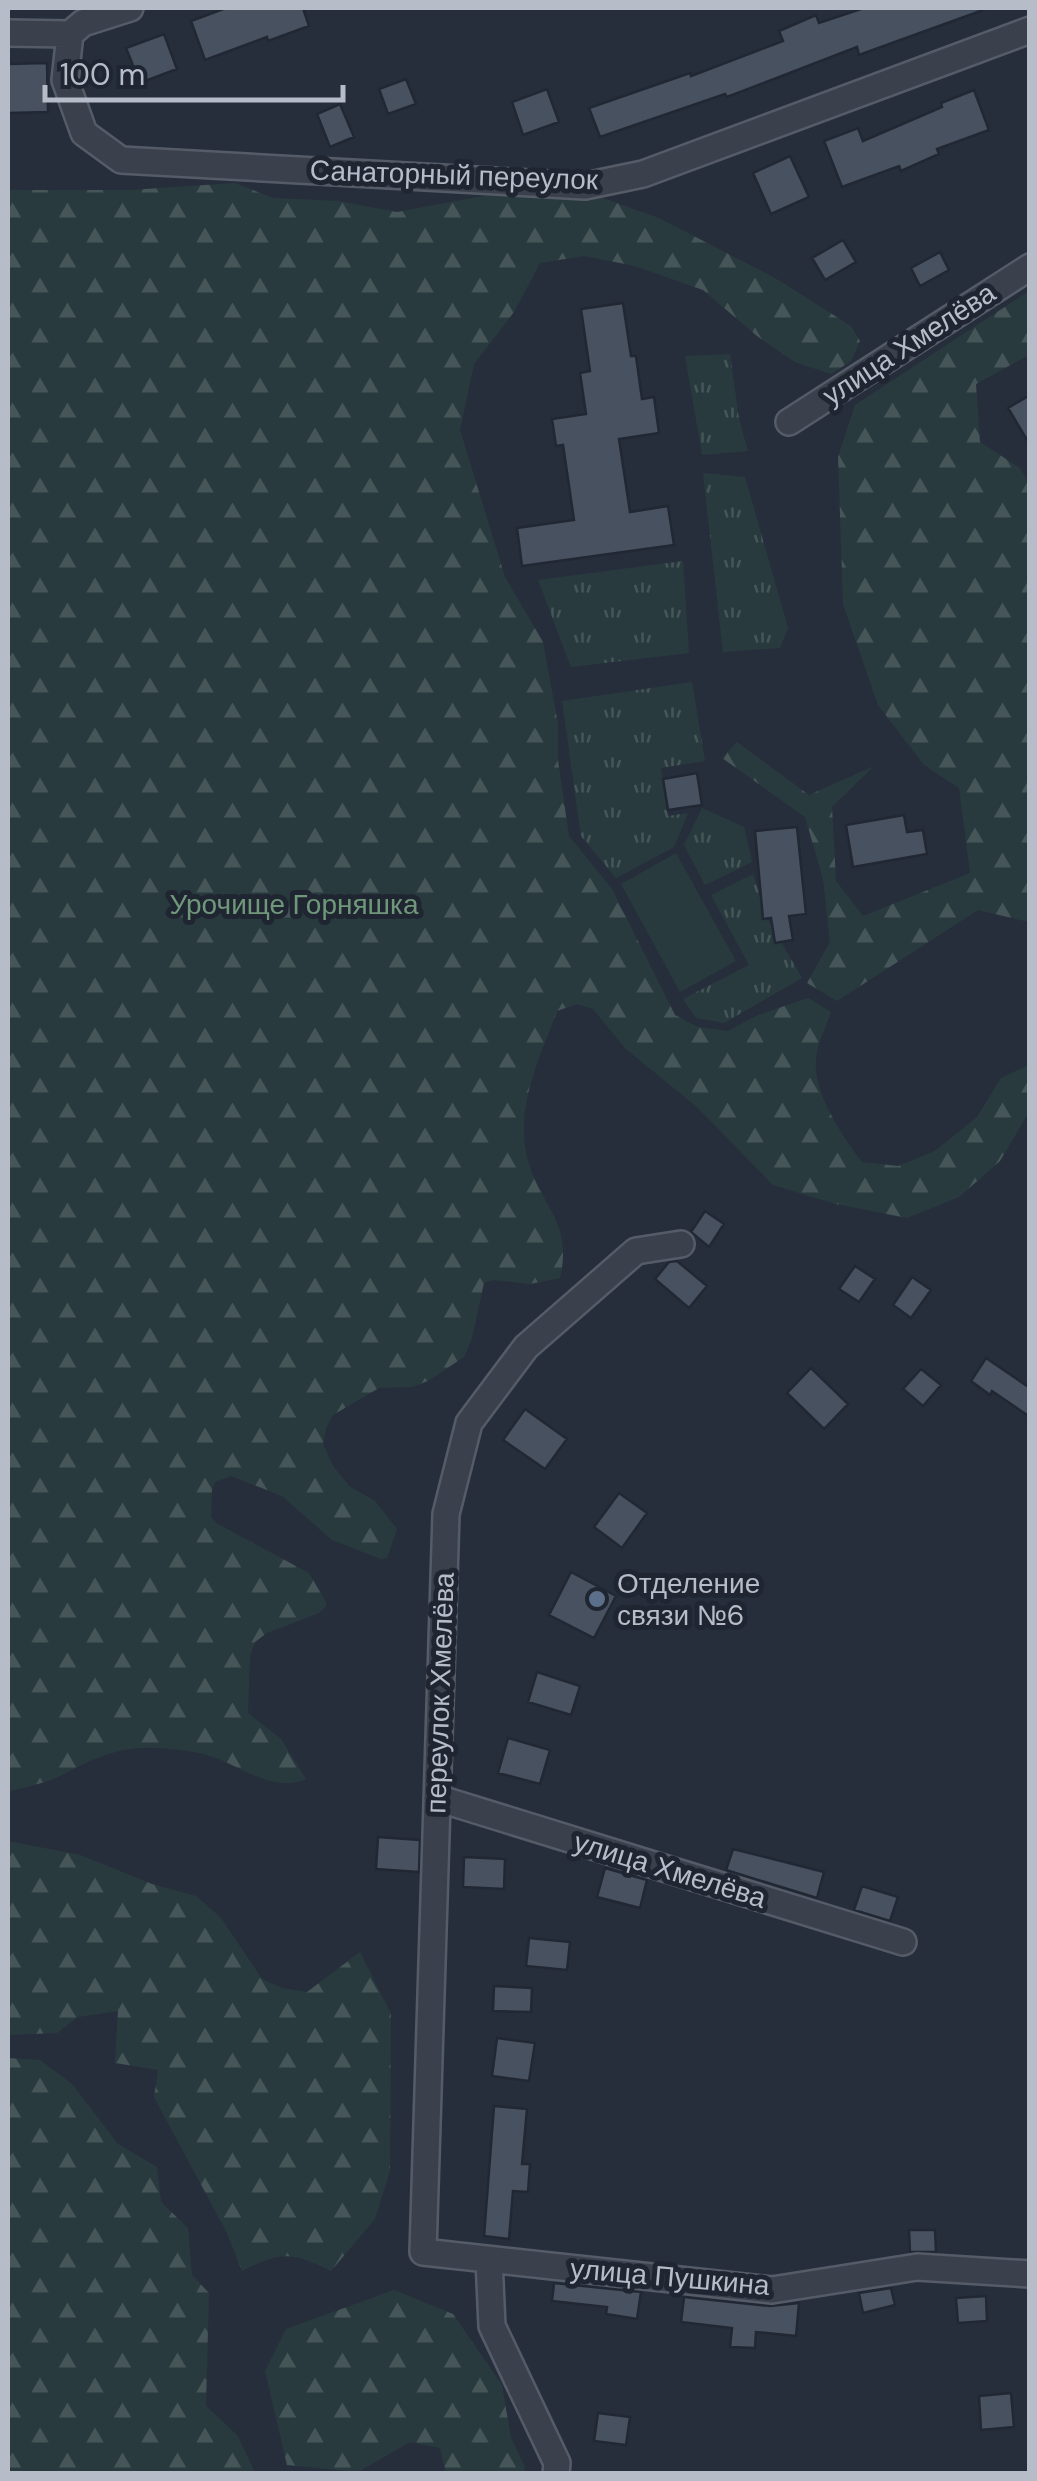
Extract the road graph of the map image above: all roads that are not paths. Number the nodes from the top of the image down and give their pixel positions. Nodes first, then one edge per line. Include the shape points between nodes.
1 (130, 8) edge
2 (1030, 30) edge
3 (8, 33) edge
4 (70, 34) junction
5 (1030, 267) edge
6 (789, 422) dead end
7 (681, 1244) dead end
8 (437, 1798) junction
9 (902, 1942) dead end
10 (422, 2252) joint
11 (488, 2260) junction
12 (1030, 2274) edge
13 (556, 2474) edge

1 - 4 street
2 - 4 street, Санаторный переулок via 644,174 586,186 121,160 84,133 65,80
3 - 4 street
5 - 6 street, улица Хмелёва
7 - 8 street, переулок Хмелёва via 636,1251 526,1348 468,1423 446,1514
8 - 9 street, улица Хмелёва
8 - 10 street, переулок Хмелёва
10 - 11 street, улица Пушкина
11 - 12 street, улица Пушкина via 772,2290 917,2266
11 - 13 street via 492,2326 557,2463

